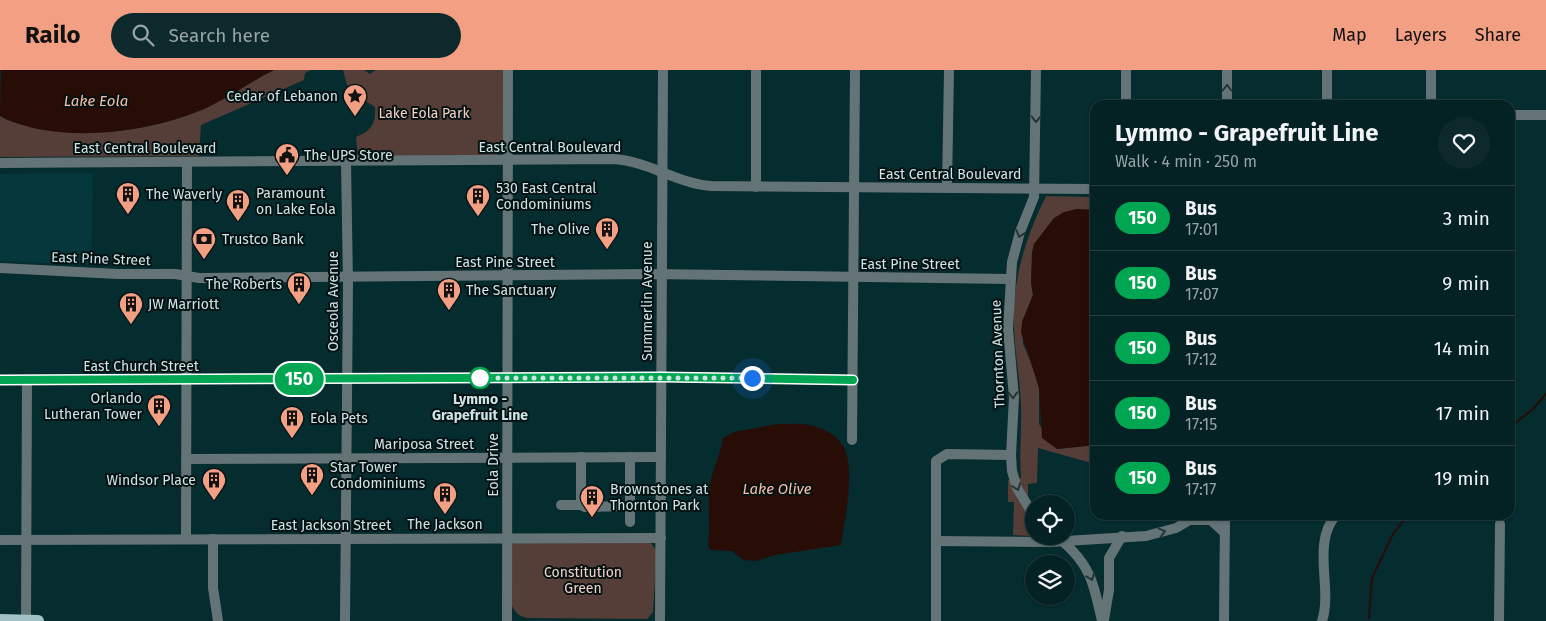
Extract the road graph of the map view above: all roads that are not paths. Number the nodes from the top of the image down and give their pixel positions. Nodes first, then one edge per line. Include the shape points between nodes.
1 (508, 70) edge
2 (663, 70) edge
3 (756, 70) edge
4 (855, 70) edge
5 (949, 70) edge
6 (1036, 70) edge
7 (1126, 70) edge
8 (1227, 70) edge
9 (1327, 70) edge
10 (1431, 70) edge
11 (1126, 100) edge
12 (1227, 100) edge
13 (1327, 100) edge
14 (1431, 100) edge
15 (1546, 114) edge
16 (1515, 115) edge
17 (508, 160) junction
18 (346, 161) junction
19 (187, 162) junction
20 (0, 163) edge
21 (661, 172) junction
22 (756, 187) junction
23 (854, 187) junction
24 (947, 187) junction
25 (1035, 188) junction
26 (1090, 189) edge
27 (0, 268) edge
28 (662, 274) junction
29 (187, 276) junction
30 (348, 276) junction
31 (508, 276) junction
32 (854, 277) junction
33 (1010, 278) junction
34 (662, 377) junction
35 (507, 378) junction
36 (347, 379) junction
37 (0, 380) edge
38 (27, 380) junction
39 (187, 380) junction
40 (853, 380) junction
41 (852, 440) dead end
42 (1011, 455) junction
43 (581, 457) junction
44 (630, 457) junction
45 (661, 457) junction
46 (506, 458) junction
47 (186, 459) junction
48 (347, 459) junction
49 (1025, 501) edge
50 (561, 505) dead end
51 (581, 505) junction
52 (630, 506) junction
53 (1191, 520) edge
54 (1212, 520) edge
55 (1225, 520) edge
56 (1333, 520) edge
57 (630, 522) dead end
58 (1500, 524) dead end
59 (1225, 533) junction
60 (1122, 536) junction
61 (506, 538) junction
62 (661, 538) junction
63 (186, 539) junction
64 (213, 539) junction
65 (346, 539) junction
66 (1075, 539) edge
67 (0, 540) edge
68 (26, 540) junction
69 (1025, 540) edge
70 (936, 541) junction
71 (1020, 541) junction
72 (1025, 541) edge
73 (1067, 545) edge
74 (1224, 618) edge
75 (0, 620) edge
76 (26, 621) edge
77 (38, 621) edge
78 (218, 621) edge
79 (345, 621) edge
80 (507, 621) edge
81 (660, 621) edge
82 (936, 621) edge
83 (1103, 621) edge
84 (1322, 621) edge
85 (1499, 621) edge

1 - 17 street, Eola Drive
2 - 21 street, Summerlin Avenue
3 - 22 street
4 - 23 street
5 - 24 street
6 -> 25 street, Thornton Avenue
7 - 11 street
12 -> 8 street
9 - 13 street
10 - 14 street
15 - 16 street
17 - 18 street, East Central Boulevard
17 - 21 street, East Central Boulevard via 624,160
17 - 31 street, Eola Drive
18 - 19 street, East Central Boulevard
18 - 30 street, Osceola Avenue
19 - 20 street, East Central Boulevard
19 - 29 street
21 - 22 street, East Central Boulevard via 698,185
21 - 28 street, Summerlin Avenue
22 - 23 street, East Central Boulevard
23 - 24 street, East Central Boulevard
23 - 32 street
24 - 25 street, East Central Boulevard
25 - 26 street, East Central Boulevard
25 -> 33 street, Thornton Avenue via 1034,201 1015,248
27 - 29 street, East Pine Street
28 - 31 street, East Pine Street
28 - 32 street, East Pine Street
28 - 34 street, Summerlin Avenue
29 - 30 street, East Pine Street
29 - 39 street
30 - 31 street, East Pine Street
30 - 36 street, Osceola Avenue
31 - 35 street, Eola Drive
32 - 33 street, East Pine Street
32 - 40 street
33 -> 42 street, Thornton Avenue via 1008,329 1014,413
34 - 35 street, East Church Street
34 - 40 street, East Church Street
34 - 45 street, Summerlin Avenue
35 - 36 street, East Church Street
35 - 46 street, Eola Drive
36 - 39 street, East Church Street
36 - 48 street, Osceola Avenue
37 - 38 street, East Church Street
38 - 39 street, East Church Street
38 - 68 street
39 - 47 street
40 - 41 street
42 -> 49 street, Thornton Avenue via 1017,488
42 - 70 street via 947,454 939,457 936,465
43 - 44 street, Mariposa Street
43 - 46 street, Mariposa Street
43 - 51 street
44 - 45 street, Mariposa Street
44 - 52 street
45 - 62 street, Summerlin Avenue
46 - 48 street, Mariposa Street
46 - 61 street, Eola Drive
47 - 48 street, Mariposa Street
47 - 63 street
48 - 65 street, Osceola Avenue
50 - 51 street
51 - 52 street
52 - 57 street
60 -> 53 street via 1164,532
54 - 59 street
55 - 59 street
56 - 84 street via 1326,532 1324,545
58 - 85 street
59 - 74 street
60 - 66 street
60 - 83 street via 1109,558 1109,590
61 - 62 street, East Jackson Street
61 - 65 street, East Jackson Street
61 - 80 street, Eola Drive
62 - 81 street, Summerlin Avenue
63 - 64 street, East Jackson Street
63 - 68 street, East Jackson Street
64 - 65 street, East Jackson Street
64 - 78 street via 213,588
65 - 79 street, Osceola Avenue
67 - 68 street, East Jackson Street
68 - 76 street
69 - 71 street
70 - 71 street
70 - 82 street
71 - 72 street
73 -> 83 street via 1077,553 1091,575
75 - 76 main road
76 - 77 main road

